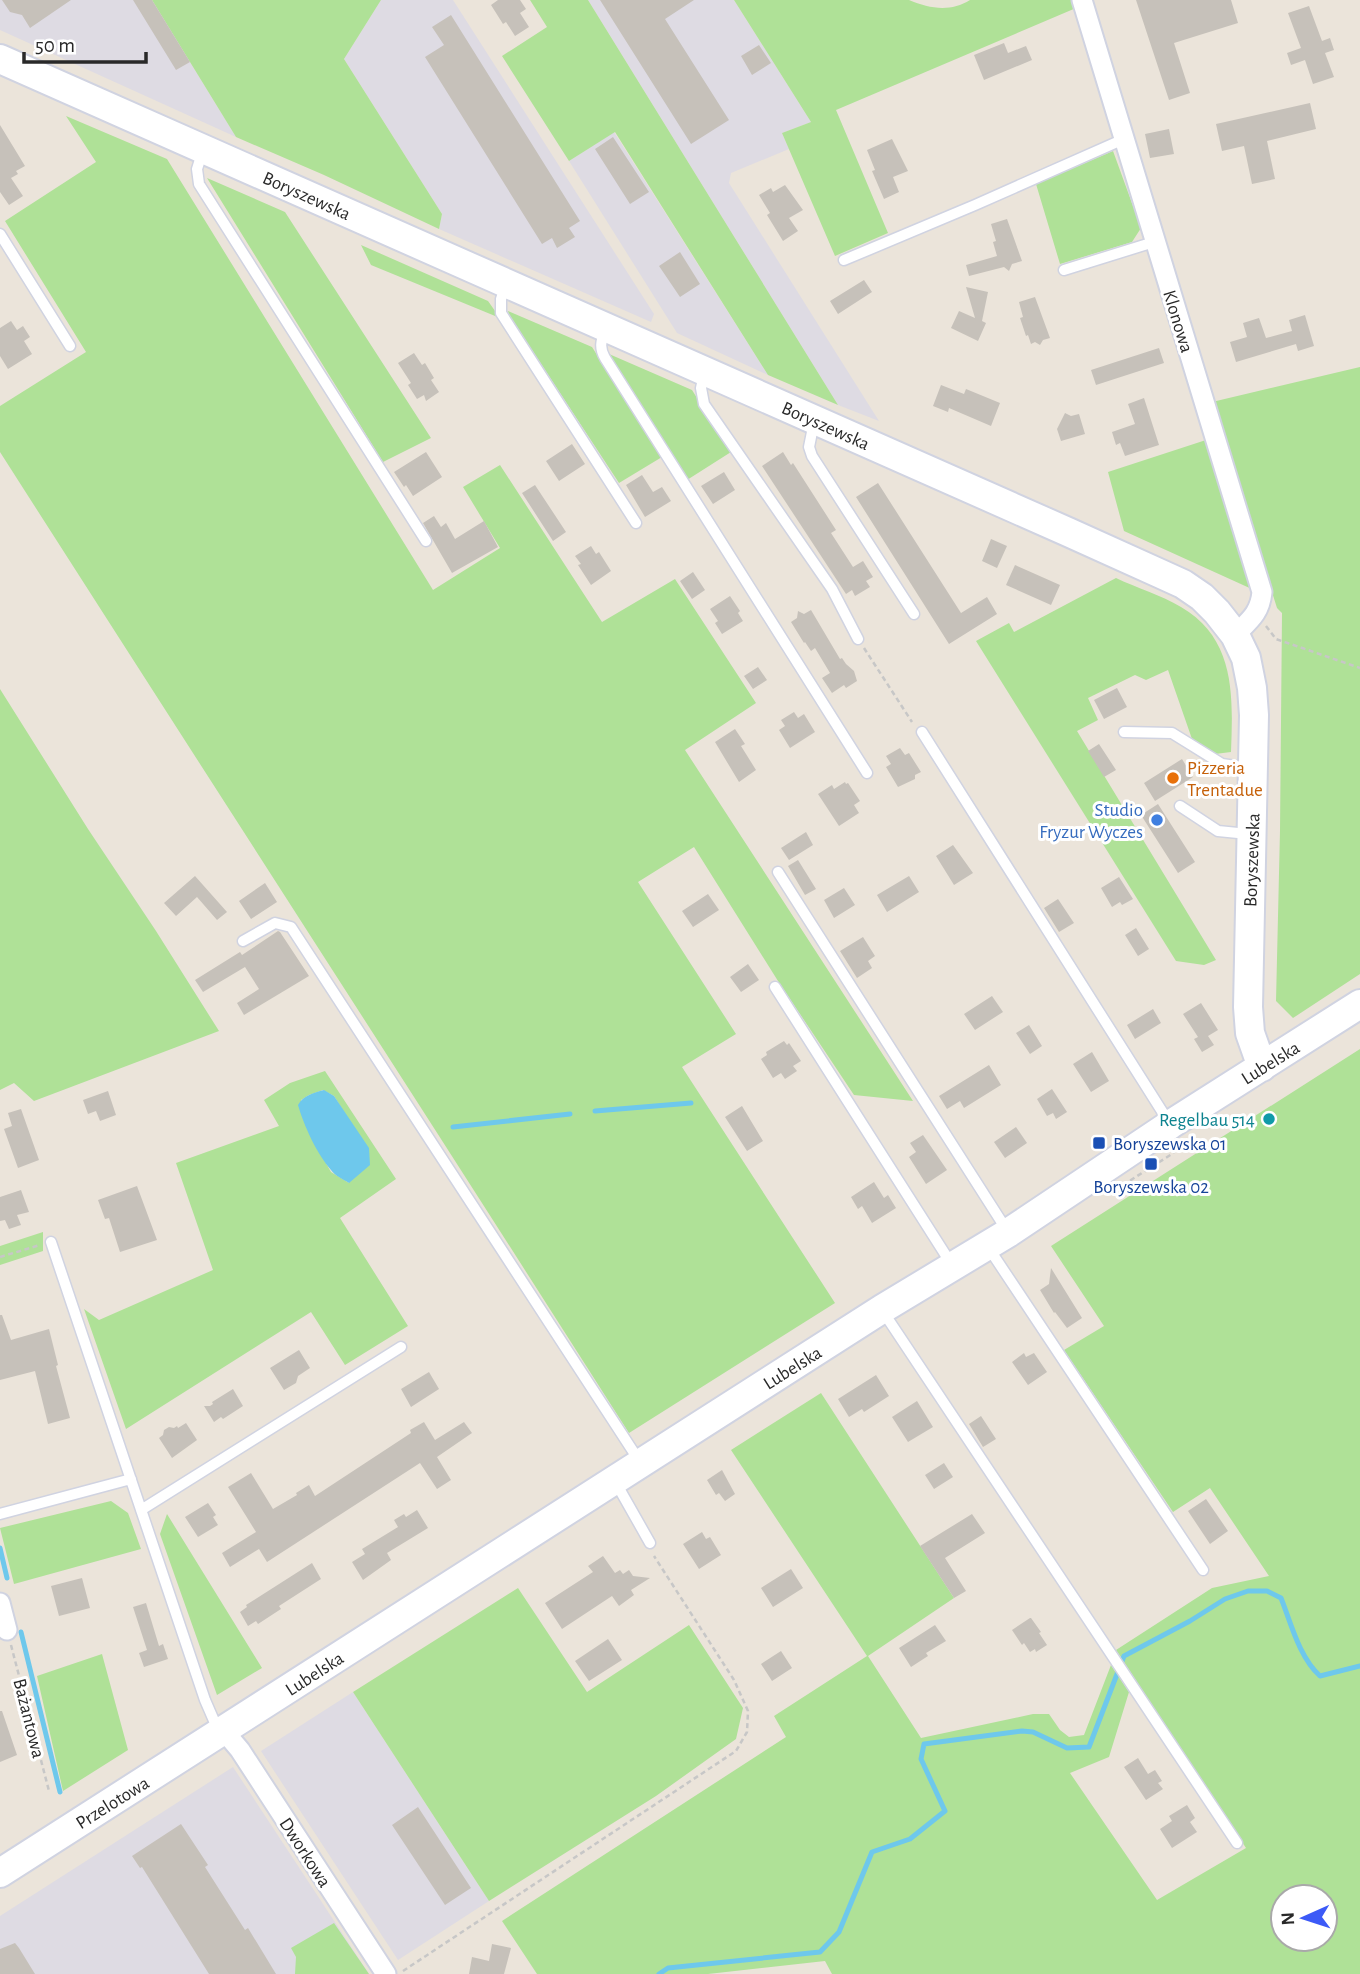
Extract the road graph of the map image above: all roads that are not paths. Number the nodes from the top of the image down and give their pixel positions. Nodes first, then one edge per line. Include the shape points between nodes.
1 (1082, 0) edge
2 (0, 59) edge
3 (1124, 139) junction
4 (203, 148) junction
5 (0, 234) edge
6 (1154, 242) junction
7 (844, 260) dead end
8 (1064, 270) dead end
9 (506, 283) junction
10 (606, 328) junction
11 (70, 346) dead end
12 (705, 370) junction
13 (814, 420) junction
14 (636, 523) dead end
15 (426, 541) dead end
16 (914, 614) dead end
17 (1235, 635) junction
18 (858, 639) road end
19 (922, 732) road end
20 (1124, 732) dead end
21 (1253, 768) junction
22 (867, 773) dead end
23 (1180, 806) dead end
24 (1252, 834) junction
25 (778, 872) dead end
26 (243, 941) dead end
27 (775, 987) dead end
28 (1360, 1004) edge
29 (1262, 1068) junction
30 (1171, 1124) junction
31 (998, 1239) junction
32 (51, 1242) road end
33 (952, 1266) junction
34 (882, 1309) junction
35 (401, 1347) dead end
36 (641, 1463) junction
37 (131, 1479) junction
38 (614, 1480) junction
39 (141, 1510) junction
40 (0, 1514) edge
41 (650, 1543) road end
42 (1203, 1570) dead end
43 (0, 1604) edge
44 (7, 1630) road end
45 (224, 1731) junction
46 (1237, 1843) dead end
47 (0, 1873) edge
48 (386, 1974) edge

1 - 3 street, Klonowa
2 - 4 main road, Boryszewska
3 - 6 street, Klonowa
3 - 7 lane
4 - 9 main road, Boryszewska
4 - 15 lane via 197,169 199,184
5 - 11 lane
6 - 8 lane
6 - 17 street, Klonowa via 1262,592 1257,613
9 - 10 main road, Boryszewska
9 - 14 lane via 501,313
10 - 12 main road, Boryszewska
10 - 22 lane via 601,351
12 - 13 main road, Boryszewska
12 - 18 lane via 704,404 832,589
13 - 16 lane via 812,456
13 - 17 main road, Boryszewska via 1183,584 1202,597
17 - 21 main road, Boryszewska via 1252,688
19 - 30 lane
20 - 21 lane via 1172,733 1222,764
21 - 24 main road, Boryszewska
23 - 24 lane via 1218,831
24 - 29 main road, Boryszewska via 1248,1021
25 - 31 lane
26 - 36 lane via 275,923 291,927
27 - 33 lane
28 - 29 main road, Lubelska
29 - 30 main road, Lubelska
30 - 31 main road, Lubelska
31 - 33 main road, Lubelska
31 - 42 lane
32 - 37 lane
33 - 34 main road, Lubelska
34 - 36 main road, Lubelska
34 - 46 lane
35 - 39 lane
36 - 38 main road, Lubelska
37 - 39 lane
37 - 40 lane
38 - 41 lane
38 - 45 main road, Lubelska
39 - 45 lane via 210,1713
43 - 44 street
45 - 47 main road, Przelotowa
45 - 48 street, Dworkowa

